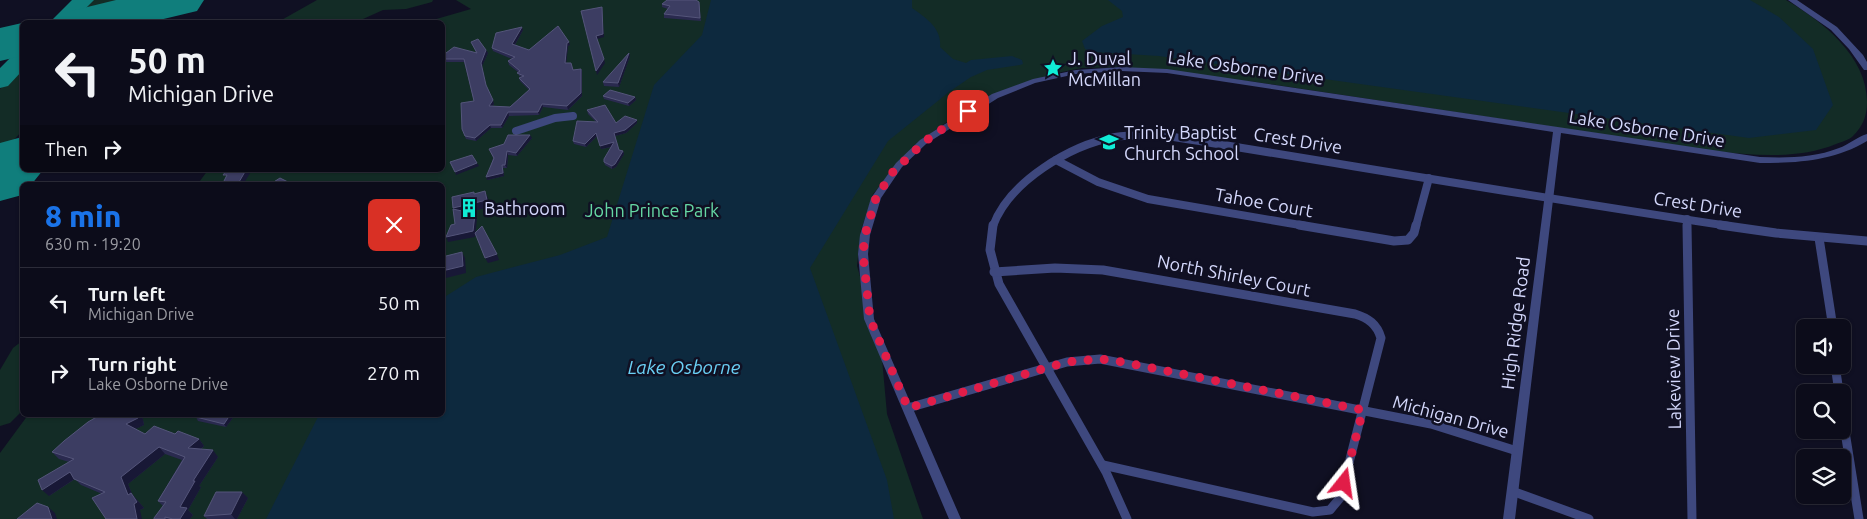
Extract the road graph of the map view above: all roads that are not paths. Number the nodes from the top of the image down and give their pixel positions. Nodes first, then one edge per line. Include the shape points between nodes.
1 (1792, 0) edge
2 (1864, 56) edge
3 (1867, 68) edge
4 (572, 116) dead end
5 (516, 131) dead end
6 (1557, 131) junction
7 (1867, 137) edge
8 (1056, 160) junction
9 (1429, 178) junction
10 (1549, 198) junction
11 (1687, 219) junction
12 (1819, 238) junction
13 (1867, 241) edge
14 (994, 272) junction
15 (1832, 319) edge
16 (1047, 368) junction
17 (908, 408) junction
18 (1363, 410) junction
19 (1846, 439) edge
20 (1517, 451) junction
21 (1103, 465) junction
22 (1512, 491) junction
23 (955, 519) edge
24 (1127, 519) edge
25 (1509, 519) edge
26 (1589, 519) edge
27 (1692, 519) edge
28 (1859, 519) edge

1 - 2 street via 1823,20
2 - 3 street
4 - 5 street
6 - 7 street, Lake Osborne Drive via 1779,161 1842,152
6 - 10 street, High Ridge Road
6 - 17 street, Lake Osborne Drive via 1144,69 1065,74 1033,81 995,96 939,130 899,165 876,198 865,235 863,254 870,319
8 - 9 street, Crest Drive via 1092,141 1152,134
8 - 9 street, Tahoe Court via 1098,182 1148,199 1394,241 1408,240 1414,233
8 - 14 street, Crest Drive via 1016,188 998,212 990,240
9 - 10 street, Crest Drive
10 - 11 street, Crest Drive
10 - 20 street, High Ridge Road
11 - 12 street, Crest Drive
11 - 27 street, Lakeview Drive
12 - 13 street, Crest Drive
12 - 15 street
14 - 16 street, Crest Drive
14 - 18 street, North Shirley Court via 1055,268 1103,270 1363,317 1377,326 1382,338
16 - 17 street, Michigan Drive
16 - 18 street, Michigan Drive via 1083,360 1117,361
16 - 21 street, Crest Drive
17 - 23 street, Lake Osborne Drive
18 - 20 street, Michigan Drive via 1431,424
18 - 21 street via 1340,498 1330,510 1322,512
19 - 28 street
20 - 22 street, High Ridge Road
21 - 24 street, Crest Drive
22 - 25 street, High Ridge Road
22 - 26 street

